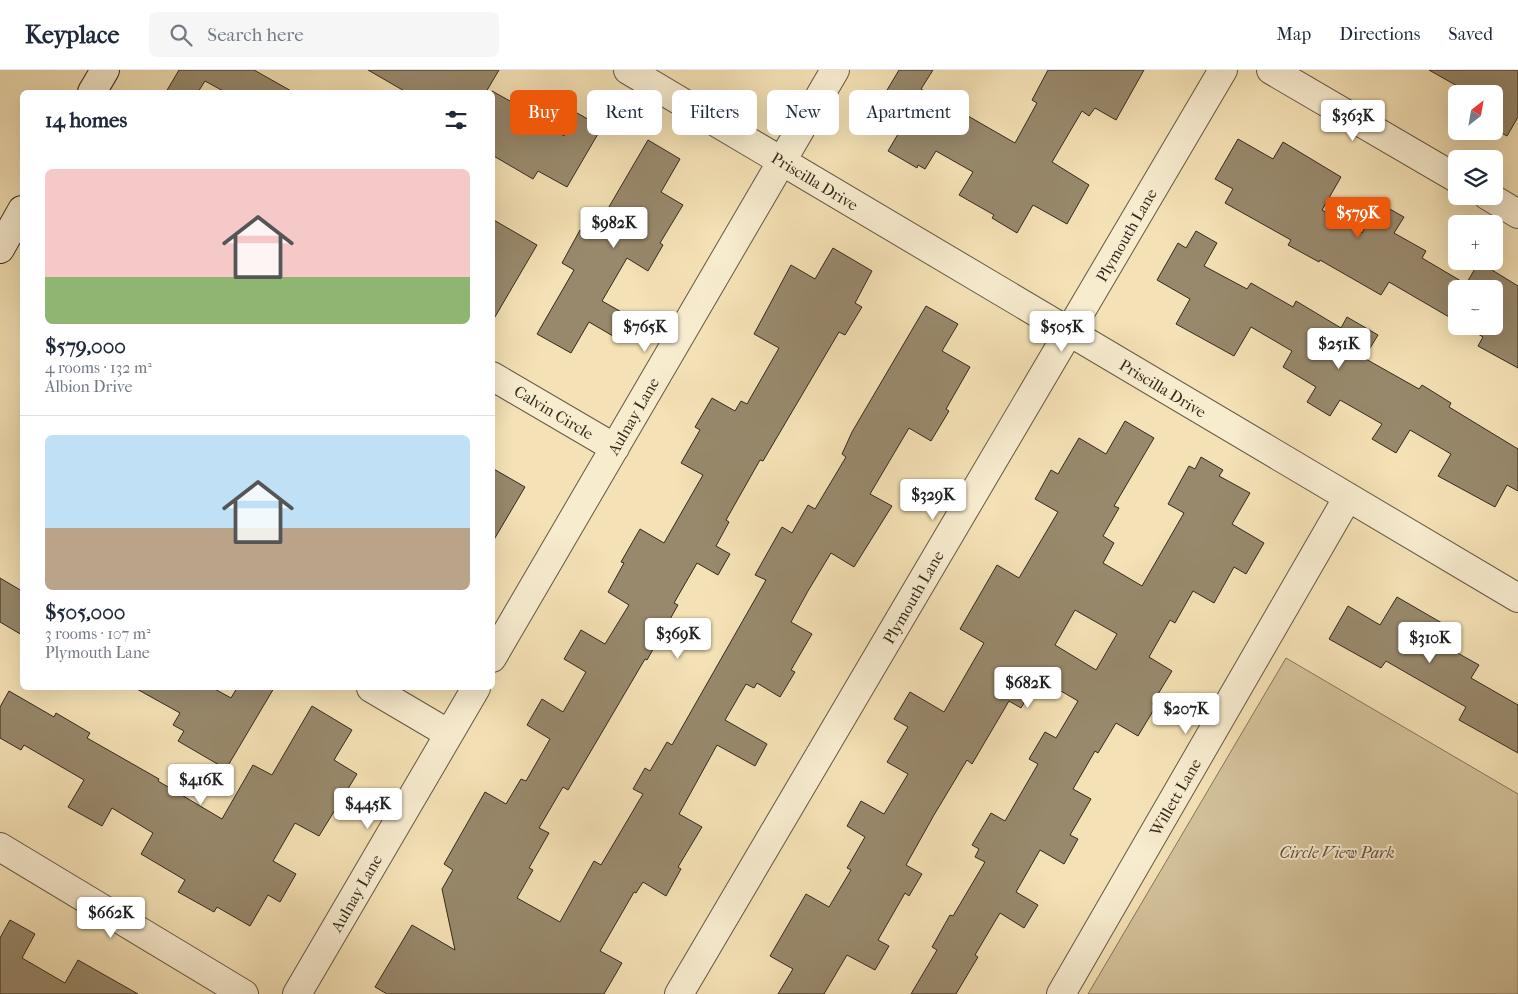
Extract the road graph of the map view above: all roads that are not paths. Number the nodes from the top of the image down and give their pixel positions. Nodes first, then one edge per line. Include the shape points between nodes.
1 (105, 70) edge
2 (628, 70) edge
3 (834, 70) edge
4 (1223, 70) edge
5 (1271, 70) edge
6 (93, 90) edge
7 (782, 161) junction
8 (1448, 173) edge
9 (1503, 205) edge
10 (20, 213) edge
11 (1518, 214) edge
12 (0, 248) edge
13 (1069, 332) junction
14 (495, 378) edge
15 (615, 448) junction
16 (1348, 497) junction
17 (1518, 598) edge
18 (495, 653) edge
19 (374, 690) edge
20 (475, 690) edge
21 (449, 734) junction
22 (0, 847) edge
23 (244, 994) edge
24 (297, 994) edge
25 (679, 994) edge
26 (1061, 994) edge

1 - 6 street
2 - 7 street, Priscilla Drive
3 - 7 street, Aulnay Lane
4 - 13 street, Plymouth Lane
5 - 8 street
7 - 13 street, Priscilla Drive
7 - 15 street, Aulnay Lane
9 - 11 street
10 - 12 street
13 - 16 street, Priscilla Drive
13 - 25 street, Plymouth Lane
14 - 15 street, Calvin Circle
15 - 18 street, Aulnay Lane
16 - 17 street, Priscilla Drive
16 - 26 street, Willett Lane
19 - 21 street
20 - 21 street, Aulnay Lane
21 - 24 street, Aulnay Lane
22 - 23 street

